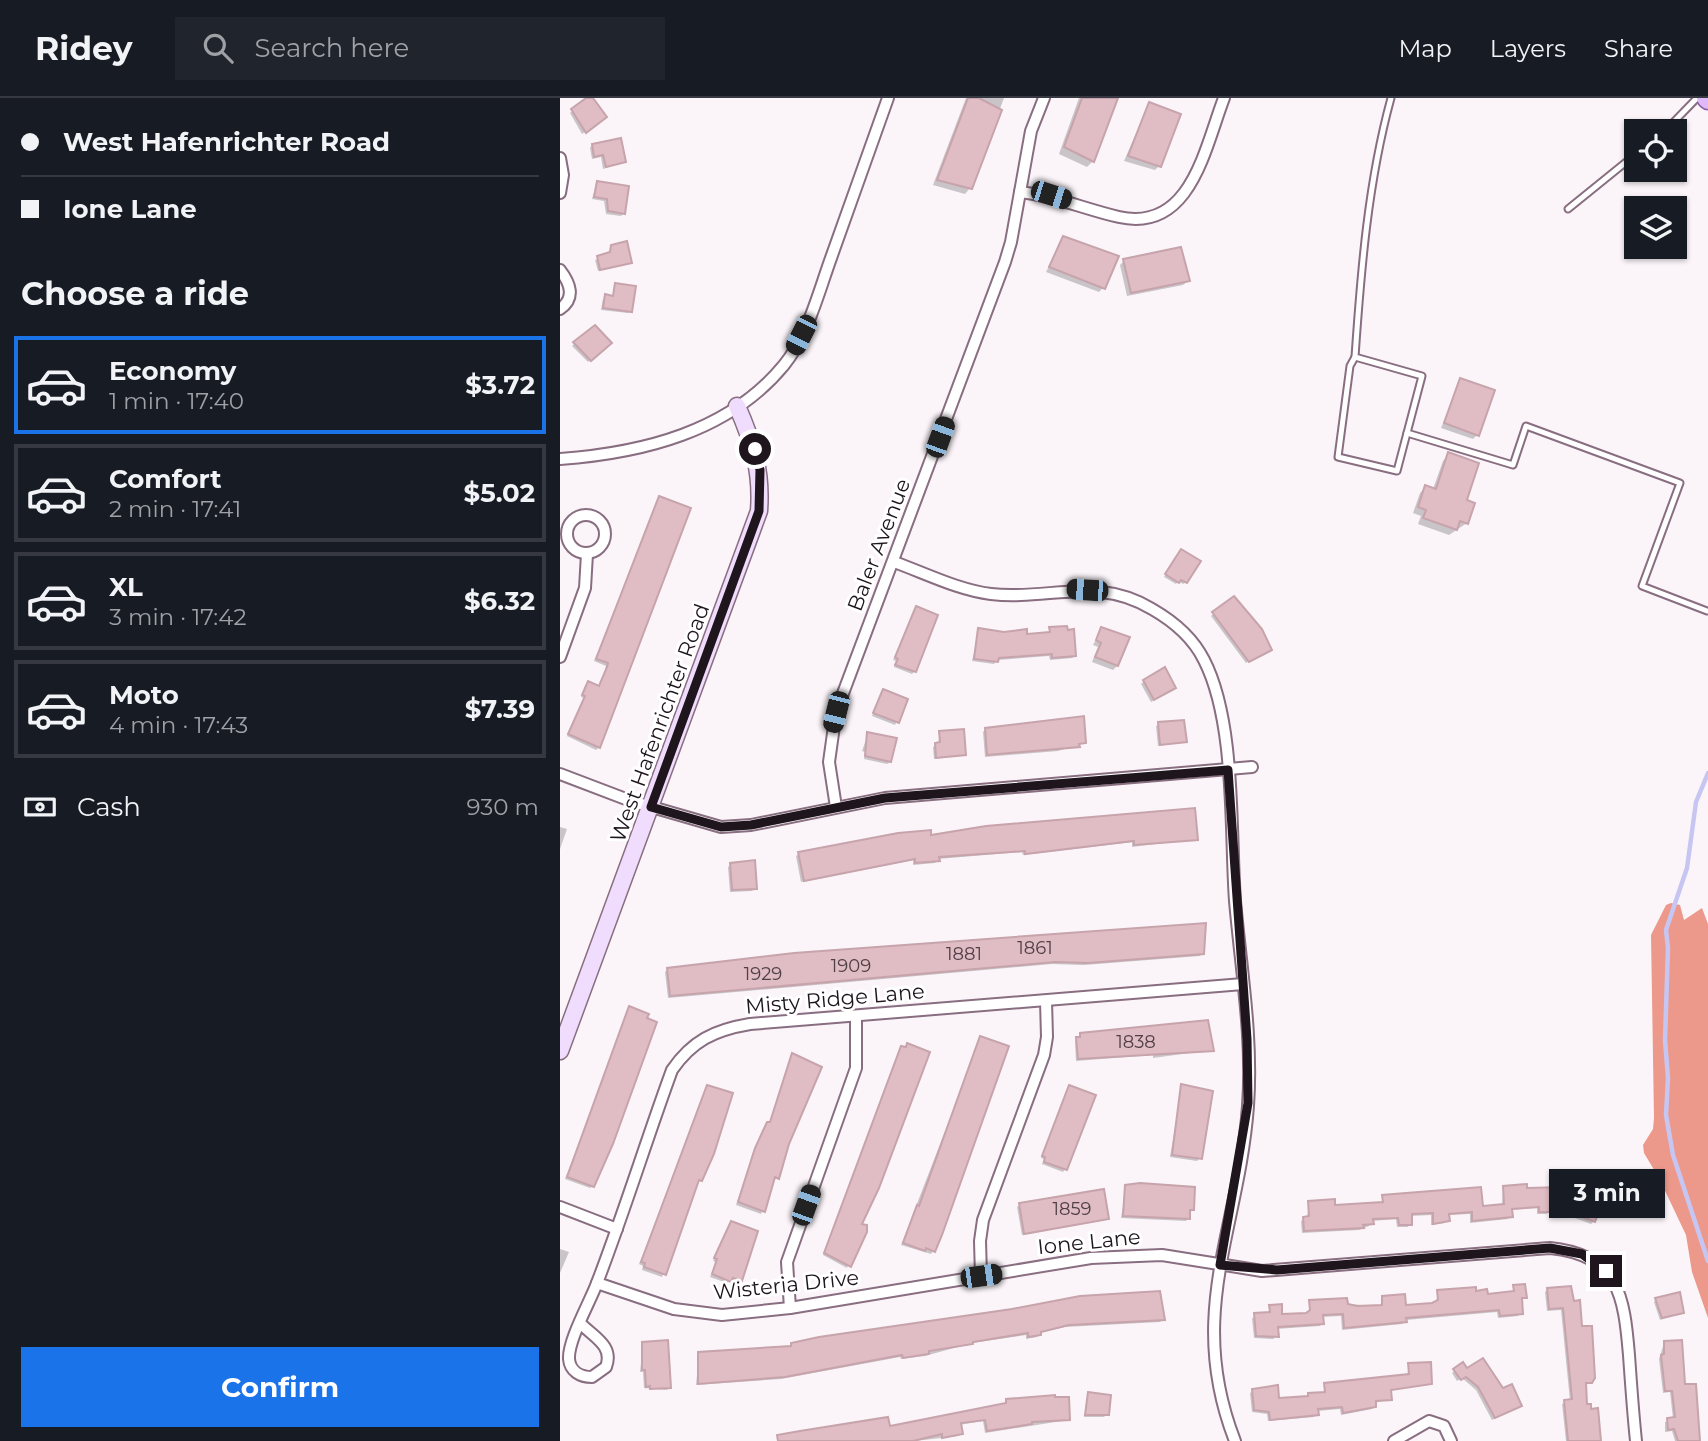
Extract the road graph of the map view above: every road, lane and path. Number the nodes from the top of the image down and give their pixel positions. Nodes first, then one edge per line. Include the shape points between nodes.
1 (888, 98) edge
2 (1044, 98) edge
3 (1224, 98) edge
4 (1391, 98) edge
5 (1697, 98) edge
6 (1677, 119) edge
7 (560, 158) edge
8 (1624, 164) edge
9 (1020, 192) junction
10 (560, 193) edge
11 (1568, 209) dead end
12 (560, 270) edge
13 (560, 309) edge
14 (1355, 357) junction
15 (737, 406) junction
16 (1407, 433) junction
17 (560, 459) edge
18 (587, 554) dead end
19 (894, 562) junction
20 (1707, 611) edge
21 (560, 657) edge
22 (1252, 768) dead end
23 (1228, 770) junction
24 (560, 774) edge
25 (651, 807) junction
26 (836, 807) junction
27 (1243, 984) junction
28 (1046, 1001) junction
29 (856, 1016) junction
30 (560, 1051) edge
31 (560, 1208) edge
32 (617, 1228) junction
33 (1220, 1265) junction
34 (981, 1276) junction
35 (597, 1283) junction
36 (790, 1308) junction
37 (581, 1324) junction
38 (1235, 1441) edge
39 (1394, 1441) edge
40 (1451, 1441) edge
41 (1636, 1441) edge

1 - 15 street via 801,335 783,366
2 - 9 street, Baler Avenue via 1031,131
3 - 9 street via 1193,182 1181,200 1164,212 1126,218 1051,195
4 - 14 lane via 1378,144 1360,278
5 - 6 lane
7 - 10 street
8 - 11 lane
9 - 19 street, Baler Avenue via 1005,262
12 - 13 street via 570,294
14 - 16 lane via 1422,376
14 - 16 lane via 1338,457 1397,471
15 - 17 street via 660,443
15 - 25 street, West Hafenrichter Road via 760,470 759,511
16 - 20 lane via 1513,465 1526,426 1680,483 1642,586
18 - 21 street via 585,589
19 - 23 street via 993,595 1102,591 1150,607 1188,636 1204,659 1220,710
19 - 26 street, Baler Avenue via 832,730 829,762
22 - 23 street
23 - 26 street via 885,798
23 - 27 street
24 - 25 street
25 - 26 street via 721,827
25 - 30 street, West Hafenrichter Road
27 - 28 street, Misty Ridge Lane
27 - 33 street via 1248,1103
28 - 29 street, Misty Ridge Lane
28 - 34 street via 1044,1055 983,1220
29 - 32 street, Misty Ridge Lane via 726,1028 685,1051 672,1070
29 - 36 street via 856,1068 787,1262
31 - 32 street
32 - 35 street, Misty Ridge Lane
33 - 34 street, Ione Lane via 1139,1254
33 - 38 street via 1212,1345 1220,1397
33 - 41 street, Ione Lane via 1277,1270 1550,1248 1582,1254 1606,1271 1623,1304
34 - 36 street, Wisteria Drive
35 - 36 street, Wisteria Drive via 697,1313
35 - 37 street, Misty Ridge Lane
37 - 37 street, Misty Ridge Lane via 570,1363 581,1375 592,1377 606,1367 609,1356 604,1344
39 - 40 street via 1429,1421 1444,1426

